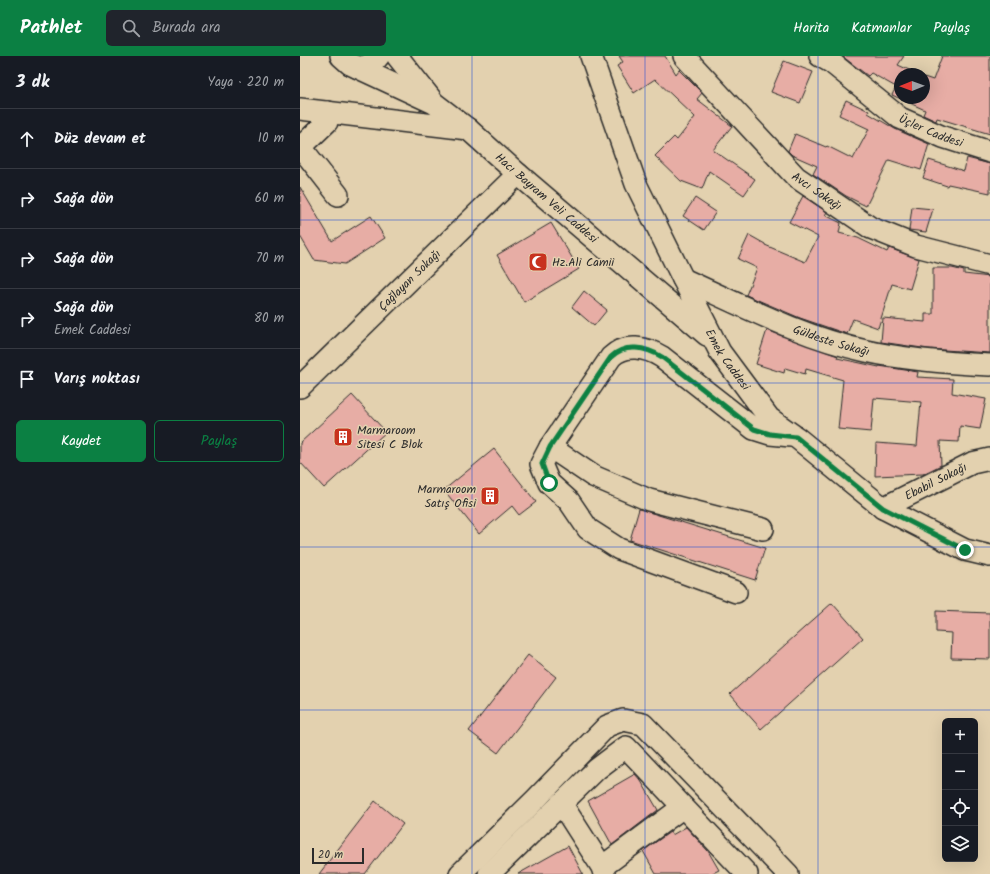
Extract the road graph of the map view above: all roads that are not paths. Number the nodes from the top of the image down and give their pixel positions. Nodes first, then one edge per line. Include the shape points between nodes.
1 (379, 56) edge
2 (397, 56) edge
3 (591, 56) edge
4 (684, 56) edge
5 (820, 56) edge
6 (342, 60) edge
7 (434, 103) junction
8 (300, 109) edge
9 (328, 112) junction
10 (468, 129) junction
11 (300, 147) edge
12 (990, 152) edge
13 (518, 174) junction
14 (338, 195) dead end
15 (990, 265) edge
16 (683, 279) junction
17 (714, 340) junction
18 (990, 365) edge
19 (300, 387) edge
20 (796, 437) junction
21 (550, 447) junction
22 (990, 459) edge
23 (883, 508) junction
24 (763, 529) dead end
25 (990, 556) edge
26 (736, 592) dead end
27 (561, 803) junction
28 (683, 807) junction
29 (603, 870) edge
30 (496, 871) edge
31 (738, 871) edge
32 (460, 874) edge
33 (788, 874) edge

1 - 6 street via 367,66
2 - 7 street
3 - 16 street, Emek Caddesi via 636,184
4 - 15 street, Avcı Sokağı via 796,177 871,228 916,246
5 - 12 street, Üçler Caddesi via 900,118 943,137
6 - 7 street
7 - 10 street, Hacı Bayram Veli Caddesi
8 - 9 street
9 - 10 street
9 - 11 street via 327,122
10 - 13 street, Hacı Bayram Veli Caddesi
11 - 14 street
13 - 17 street, Hacı Bayram Veli Caddesi
13 - 19 street, Çağlayan Sokağı
16 - 17 street, Emek Caddesi
16 - 18 street, Güldeste Sokağı via 793,329 866,351 939,362
17 - 20 street, Emek Caddesi via 732,371 769,418
20 - 21 street via 754,429 662,357 651,351 626,348 617,350 611,357
20 - 23 street, Emek Caddesi
21 - 24 street via 593,476 649,500
21 - 26 street via 542,464 549,483 569,501 588,529 619,549
22 - 23 street, Ebabil Sokağı via 972,463
23 - 25 street, Emek Caddesi via 965,550
27 - 28 street via 597,769 626,747
27 - 29 street
27 - 30 street
28 - 29 street
28 - 31 street
32 - 33 street via 607,726 623,720 642,724

